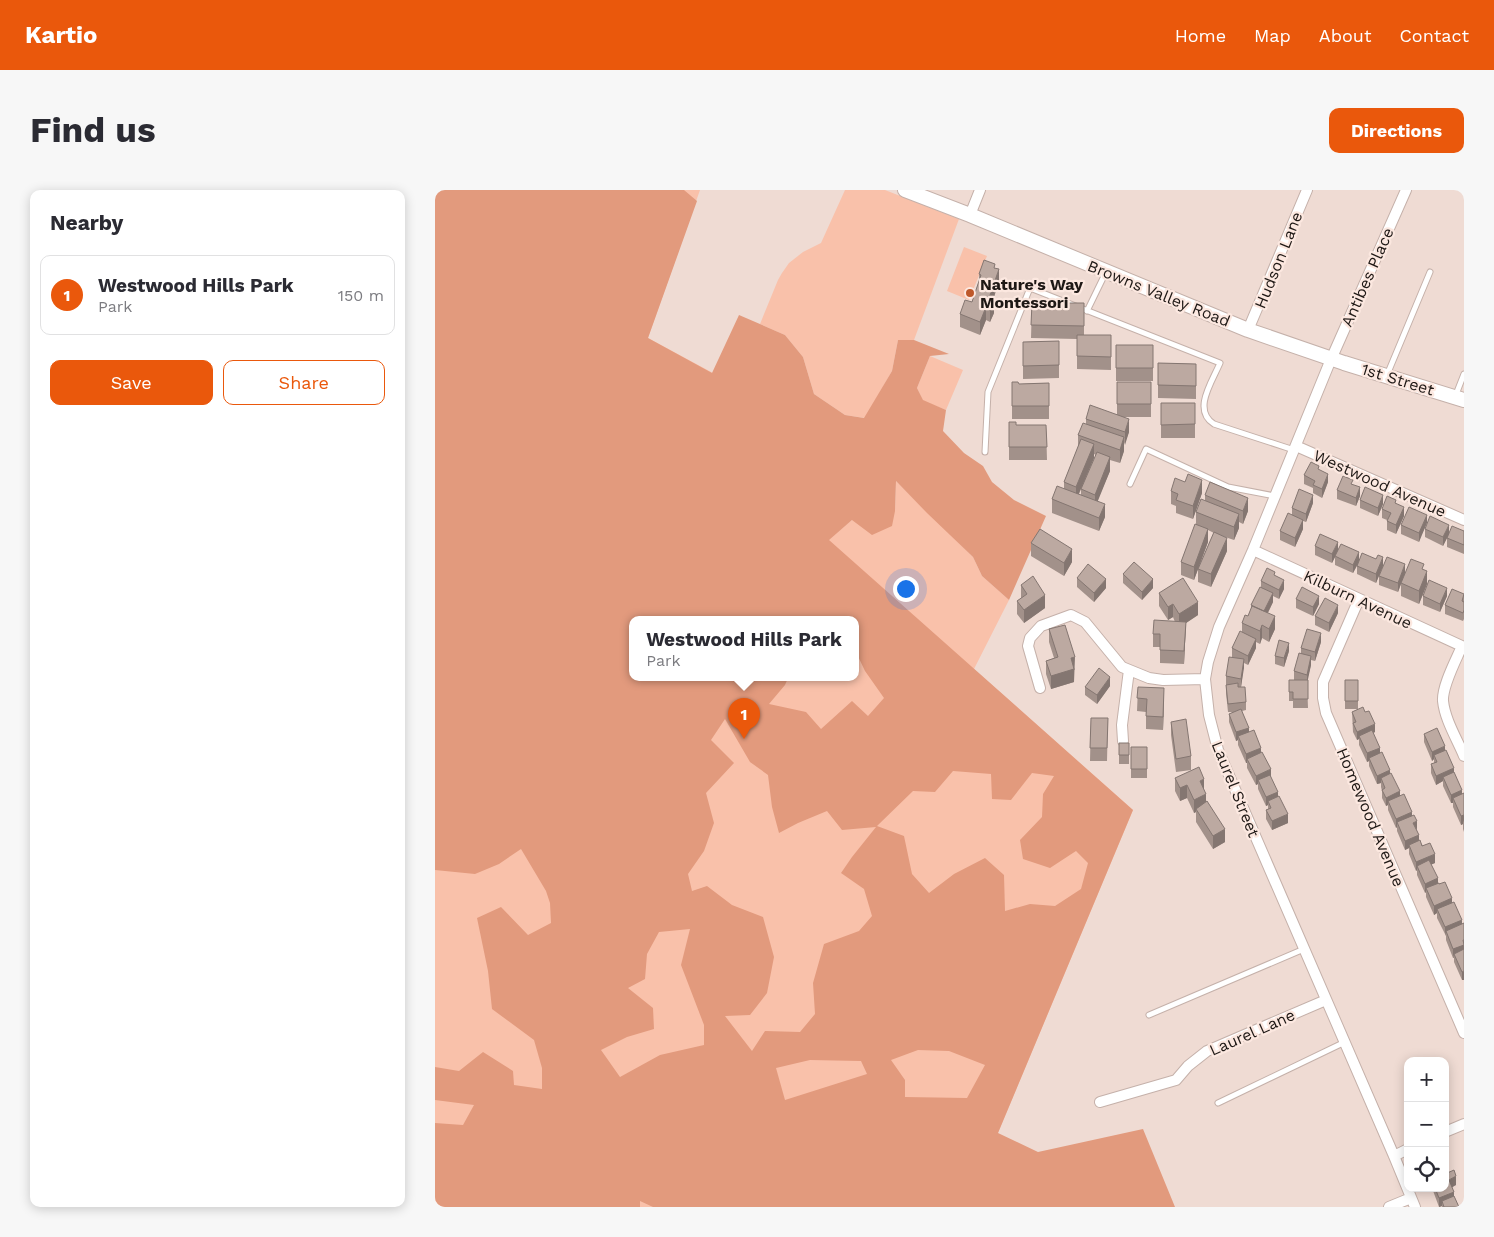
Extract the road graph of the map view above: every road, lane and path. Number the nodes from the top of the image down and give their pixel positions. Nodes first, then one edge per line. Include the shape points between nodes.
1 (905, 190) edge
2 (980, 190) edge
3 (1307, 190) edge
4 (1406, 190) edge
5 (970, 215) junction
6 (1106, 271) junction
7 (1430, 272) dead end
8 (1087, 311) junction
9 (1248, 330) junction
10 (1330, 361) junction
11 (1464, 374) edge
12 (1387, 375) junction
13 (1459, 398) edge
14 (1295, 448) junction
15 (985, 452) dead end
16 (1130, 484) dead end
17 (1275, 496) junction
18 (1464, 520) edge
19 (1253, 550) junction
20 (1359, 599) junction
21 (1463, 646) edge
22 (1129, 670) junction
23 (1205, 679) junction
24 (1040, 688) dead end
25 (1123, 741) edge
26 (1464, 756) edge
27 (1304, 949) junction
28 (1326, 1000) junction
29 (1149, 1016) dead end
30 (1464, 1033) edge
31 (1345, 1042) junction
32 (1100, 1102) dead end
33 (1218, 1103) dead end
34 (1464, 1124) edge
35 (1449, 1130) edge
36 (1404, 1151) edge
37 (1394, 1156) junction
38 (1413, 1202) edge
39 (1389, 1207) edge

1 - 5 main road, Browns Valley Road
2 - 5 street
3 - 9 street, Hudson Lane
4 - 10 street, Antibes Place
5 - 6 main road, Browns Valley Road
6 - 8 lane
6 - 9 main road, Browns Valley Road
7 - 12 lane
8 - 14 lane via 1220,363 1205,398 1207,419 1214,424
8 - 15 lane via 1031,288 988,392
9 - 10 main road, Browns Valley Road
10 - 12 main road, 1st Street
10 - 14 street, Laurel Street
11 - 13 lane
12 - 13 main road, 1st Street
14 - 17 street, Laurel Street
14 - 18 street, Westwood Avenue
16 - 17 lane via 1146,449 1228,487
17 - 19 street, Laurel Street
19 - 20 street, Kilburn Avenue
19 - 23 street, Laurel Street via 1219,627
20 - 21 street, Kilburn Avenue
20 - 30 street, Homewood Avenue via 1323,682 1326,713
21 - 26 street via 1444,690 1443,701
22 - 23 street via 1156,679
22 - 24 street via 1085,622 1071,615 1041,626 1030,638 1028,646
22 - 25 street
23 - 27 street, Laurel Street via 1209,715 1218,750
27 - 28 street, Laurel Street
27 - 29 lane
28 - 31 street, Laurel Street
28 - 32 street, Laurel Lane via 1207,1051 1176,1080
31 - 33 lane
31 - 37 street, Laurel Street
34 - 35 street
36 - 37 street
37 - 38 street, Laurel Street
38 - 39 street

